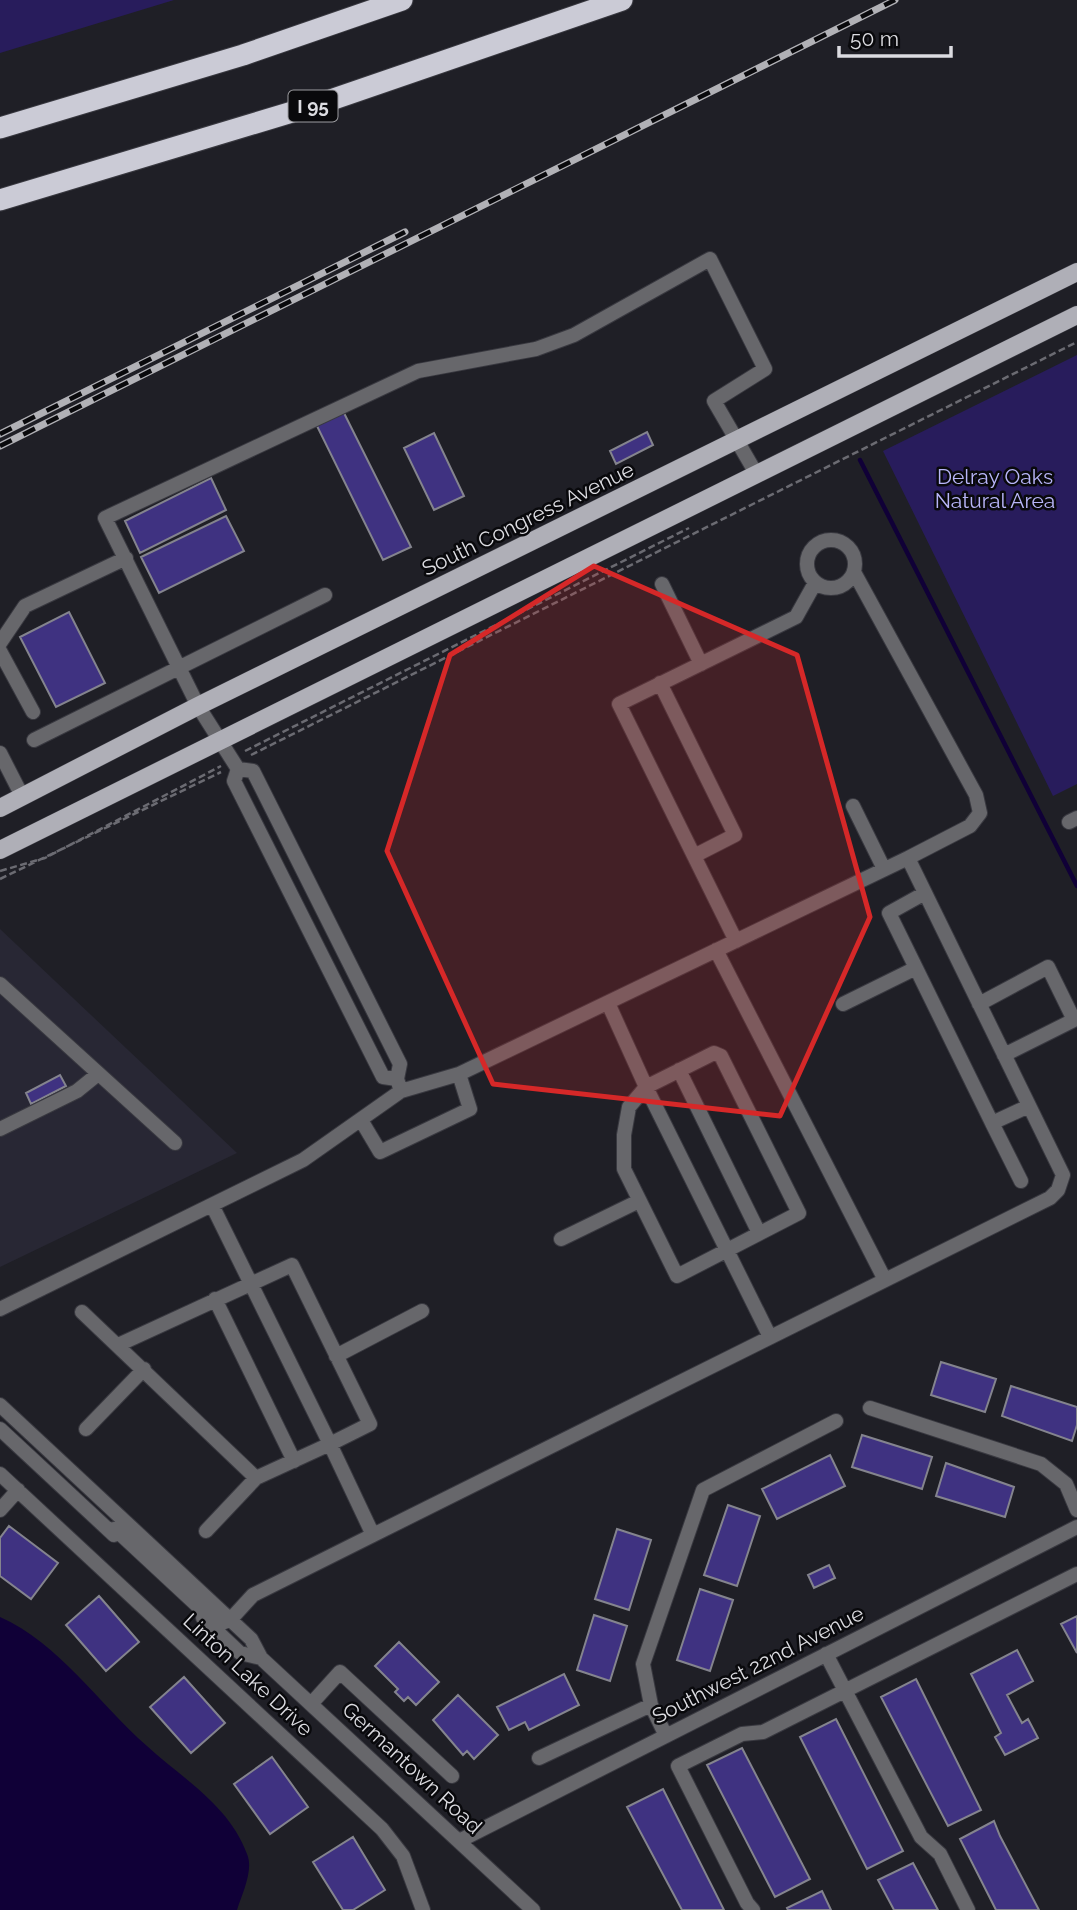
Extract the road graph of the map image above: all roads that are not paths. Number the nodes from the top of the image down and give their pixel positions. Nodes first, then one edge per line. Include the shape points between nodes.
1 (402, 0) edge
2 (622, 0) edge
3 (0, 128) edge
4 (0, 200) edge
5 (1077, 272) edge
6 (1077, 315) edge
7 (738, 440) junction
8 (757, 475) junction
9 (126, 558) junction
10 (854, 572) junction
11 (815, 583) junction
12 (662, 584) dead end
13 (325, 595) dead end
14 (0, 643) edge
15 (0, 651) edge
16 (701, 664) junction
17 (180, 669) junction
18 (660, 683) junction
19 (198, 706) junction
20 (33, 712) dead end
21 (220, 739) junction
22 (34, 740) dead end
23 (0, 753) edge
24 (237, 766) junction
25 (22, 796) junction
26 (853, 806) dead end
27 (0, 808) edge
28 (288, 841) junction
29 (0, 850) edge
30 (269, 851) junction
31 (694, 856) junction
32 (908, 858) junction
33 (884, 869) junction
34 (925, 893) junction
35 (334, 933) junction
36 (736, 941) junction
37 (316, 943) junction
38 (716, 950) junction
39 (916, 968) junction
40 (0, 984) edge
41 (608, 1003) junction
42 (843, 1004) dead end
43 (979, 1004) junction
44 (381, 1027) junction
45 (363, 1037) junction
46 (1004, 1055) junction
47 (679, 1070) junction
48 (98, 1074) junction
49 (459, 1074) junction
50 (399, 1085) junction
51 (646, 1087) junction
52 (1028, 1106) junction
53 (361, 1120) junction
54 (992, 1123) junction
55 (0, 1129) edge
56 (174, 1143) dead end
57 (1021, 1181) dead end
58 (639, 1201) junction
59 (212, 1205) junction
60 (760, 1233) junction
61 (561, 1239) dead end
62 (726, 1251) junction
63 (885, 1280) junction
64 (250, 1284) junction
65 (215, 1299) junction
66 (1, 1307) edge
67 (422, 1311) dead end
68 (82, 1312) dead end
69 (770, 1337) junction
70 (118, 1345) junction
71 (337, 1356) junction
72 (144, 1369) junction
73 (0, 1405) edge
74 (870, 1408) dead end
75 (836, 1421) dead end
76 (0, 1429) edge
77 (86, 1429) dead end
78 (330, 1444) junction
79 (294, 1461) junction
80 (0, 1474) edge
81 (256, 1478) junction
82 (1072, 1486) edge
83 (18, 1490) junction
84 (0, 1510) edge
85 (1077, 1510) edge
86 (1077, 1527) edge
87 (109, 1530) junction
88 (206, 1531) dead end
89 (373, 1535) junction
90 (1077, 1574) edge
91 (231, 1619) junction
92 (827, 1654) junction
93 (261, 1658) junction
94 (846, 1690) junction
95 (311, 1704) junction
96 (651, 1704) junction
97 (666, 1736) junction
98 (539, 1758) dead end
99 (452, 1776) dead end
100 (459, 1841) junction
101 (424, 1910) edge
102 (533, 1910) edge
103 (753, 1910) edge
104 (968, 1910) edge

1 - 3 highway via 243,55
2 - 4 highway, I 95 via 366,89
5 - 7 main road, South Congress Avenue
6 - 8 main road
7 - 8 street
7 - 9 street via 714,401 765,369 710,259 573,335 536,349 418,371 105,518
7 - 19 main road, South Congress Avenue
8 - 21 main road
9 - 14 street via 25,606
9 - 17 street
10 - 11 street via 837,587
10 - 11 street via 850,548 843,542 819,542 808,554 807,569
10 - 32 street via 976,795 980,813 970,827
11 - 16 street via 796,617
12 - 16 street
13 - 17 street
15 - 20 street
16 - 18 street
17 - 19 street
17 - 22 street
18 - 31 street via 619,704
18 - 31 street via 735,835
19 - 21 street
19 - 25 main road, South Congress Avenue
21 - 24 street
21 - 29 main road
23 - 25 street
24 - 28 street via 253,771
24 - 30 street via 234,781
25 - 27 main road, South Congress Avenue
26 - 33 street
28 - 30 street
28 - 35 street
30 - 37 street
31 - 36 street
32 - 33 street
32 - 34 street
33 - 36 street
34 - 39 street via 889,913
34 - 43 street
35 - 37 street
35 - 44 street
36 - 38 street
37 - 45 street
38 - 41 street
38 - 63 street
39 - 42 street
39 - 54 street
40 - 48 street
41 - 49 street
41 - 51 street
43 - 46 street
43 - 46 street via 1048,967 1069,1009 1074,1020
44 - 45 street
44 - 50 street via 400,1064
45 - 50 street via 383,1077
46 - 52 street
47 - 51 street
47 - 60 street
47 - 60 street via 708,1054 721,1056 799,1213
48 - 55 street via 77,1091
48 - 56 street
49 - 50 street
49 - 53 street via 470,1109 380,1152
50 - 53 street
51 - 58 street via 629,1107 624,1135 624,1169
51 - 62 street
52 - 54 street
52 - 63 street via 1063,1175 1058,1190
53 - 59 street via 303,1160
54 - 57 street
58 - 61 street
58 - 62 street via 677,1276
59 - 64 street
59 - 66 street
60 - 62 street
62 - 69 street
63 - 69 street
64 - 65 street
64 - 71 street via 292,1265
64 - 78 street
65 - 70 street
65 - 79 street
67 - 71 street
68 - 70 street
69 - 89 street
70 - 72 street
71 - 78 street via 370,1424
72 - 77 street
72 - 81 street
73 - 91 street, Germantown Road
74 - 82 street via 1041,1464
75 - 96 street via 703,1490 643,1664
76 - 87 street, Germantown Road
78 - 79 street
78 - 89 street
79 - 81 street
80 - 83 street, Linton Lake Drive
81 - 88 street
82 - 85 street
83 - 84 street
83 - 101 street, Linton Lake Drive via 382,1829 403,1856
86 - 92 street, Southwest 22nd Avenue
87 - 91 street via 115,1529 214,1619 222,1623
87 - 93 street, Germantown Road via 240,1653
89 - 91 street via 253,1595
90 - 94 street
91 - 93 street, Germantown Road via 251,1639
92 - 94 street
92 - 97 street, Southwest 22nd Avenue
93 - 95 street, Germantown Road
94 - 103 street via 763,1732 742,1734 678,1766
94 - 104 street via 922,1837 940,1854
95 - 99 street via 340,1672
95 - 100 street, Germantown Road
96 - 97 street
96 - 98 street
97 - 100 street, Southwest 22nd Avenue
100 - 102 street, Germantown Road

